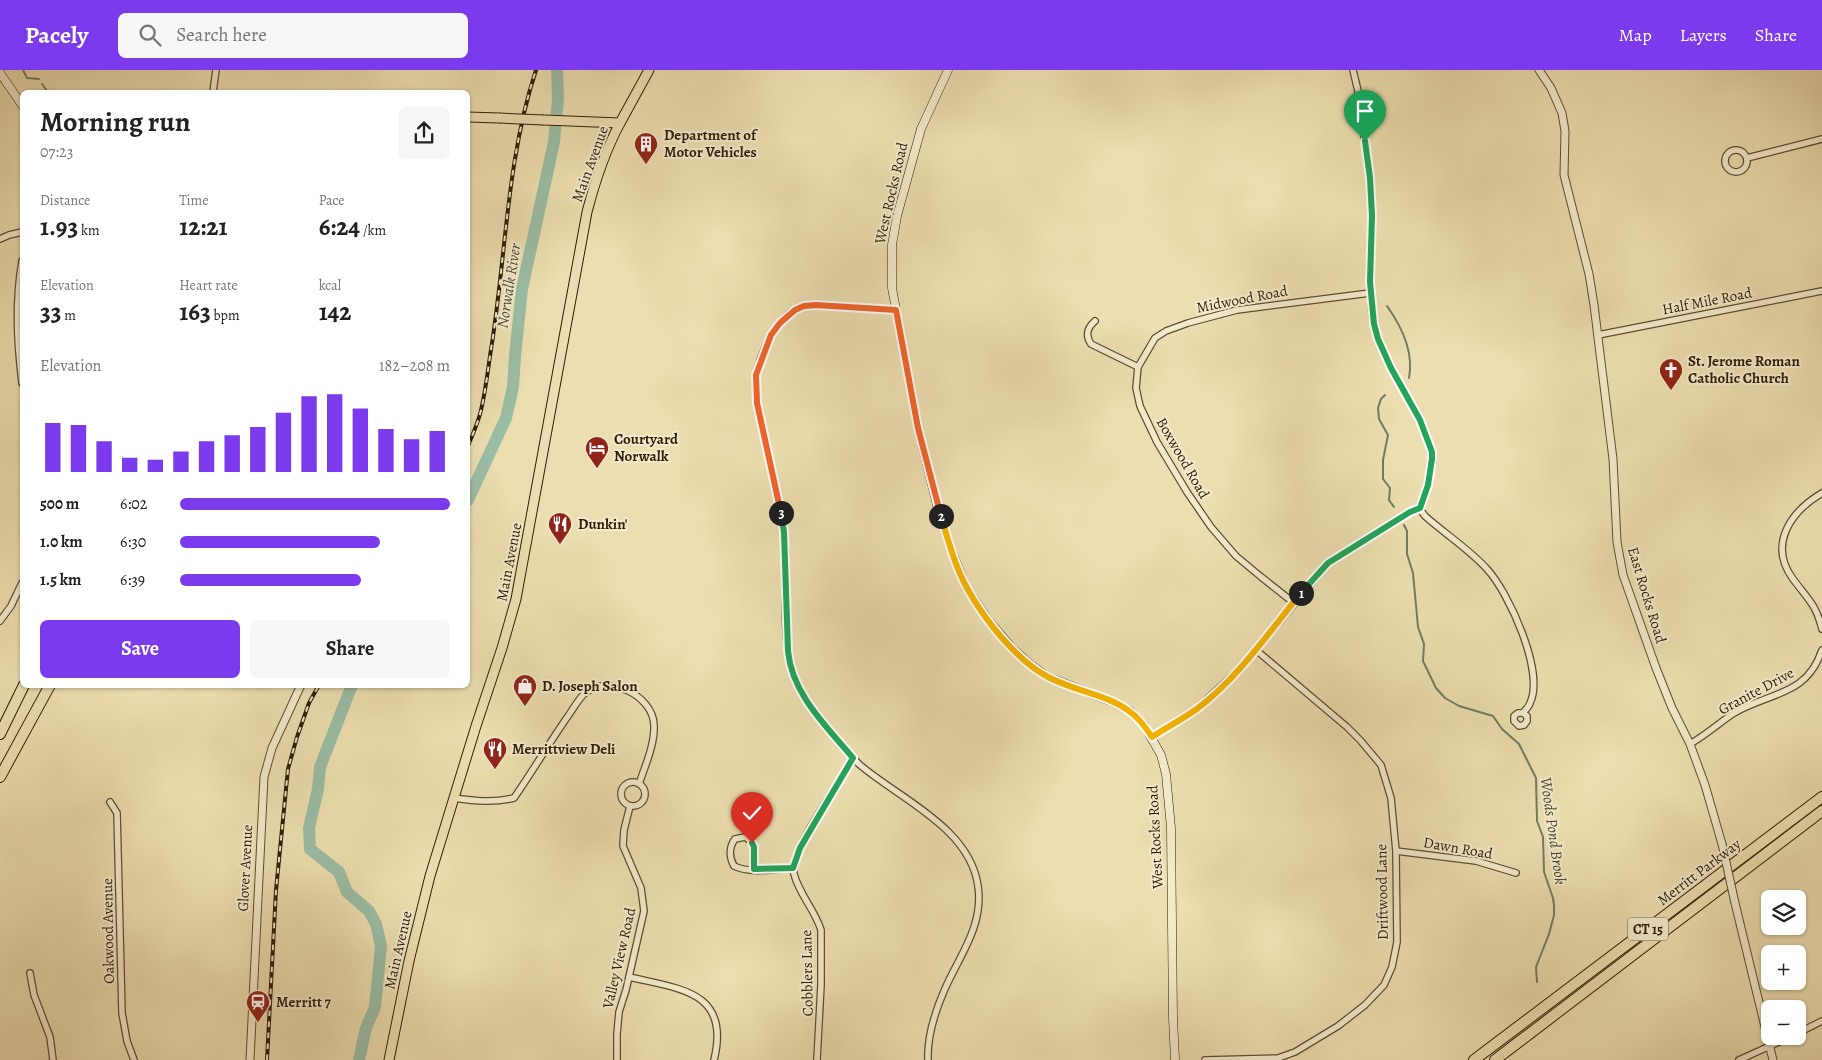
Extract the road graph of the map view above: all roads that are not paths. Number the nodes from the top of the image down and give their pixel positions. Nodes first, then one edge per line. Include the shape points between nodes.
1 (216, 70) edge
2 (649, 70) edge
3 (948, 70) edge
4 (1353, 70) edge
5 (1539, 70) edge
6 (0, 72) edge
7 (212, 90) edge
8 (20, 102) edge
9 (470, 117) edge
10 (620, 123) junction
11 (1822, 139) edge
12 (1747, 158) junction
13 (20, 232) edge
14 (0, 239) edge
15 (20, 279) edge
16 (1822, 291) edge
17 (1370, 293) junction
18 (896, 310) junction
19 (1095, 321) dead end
20 (1598, 335) junction
21 (20, 362) edge
22 (1138, 367) junction
23 (1822, 493) edge
24 (1420, 508) junction
25 (20, 587) edge
26 (1294, 603) junction
27 (0, 621) edge
28 (1822, 628) edge
29 (1256, 650) junction
30 (1822, 650) edge
31 (23, 688) edge
32 (48, 688) edge
33 (300, 688) edge
34 (1523, 712) dead end
35 (0, 734) edge
36 (1152, 737) junction
37 (1690, 744) junction
38 (853, 758) junction
39 (0, 777) edge
40 (639, 784) junction
41 (1822, 797) edge
42 (454, 798) junction
43 (110, 802) dead end
44 (629, 805) junction
45 (1822, 812) edge
46 (1396, 851) junction
47 (793, 868) junction
48 (754, 869) junction
49 (1516, 873) dead end
50 (30, 973) dead end
51 (629, 977) junction
52 (1822, 1021) edge
53 (1806, 1030) edge
54 (1774, 1045) edge
55 (1770, 1047) junction
56 (53, 1060) edge
57 (134, 1060) edge
58 (250, 1060) edge
59 (389, 1060) edge
60 (617, 1060) edge
61 (714, 1060) edge
62 (817, 1060) edge
63 (928, 1060) edge
64 (1175, 1060) edge
65 (1205, 1060) edge
66 (1474, 1060) edge
67 (1495, 1060) edge
68 (1739, 1060) edge
69 (1773, 1060) edge

1 - 7 street
2 - 10 main road, Main Avenue
3 - 18 main road, West Rocks Road via 924,119 897,216 891,260
4 - 17 street via 1370,178
5 - 20 street, East Rocks Road via 1562,113 1564,175 1589,274
6 - 8 main road
9 - 10 main road, bridge
10 - 42 main road, Main Avenue via 587,212 514,606
11 - 12 street
12 - 12 street via 1738,150 1730,151 1725,157 1725,165 1730,172 1738,173 1747,166
13 - 14 street
15 - 21 street via 17,305
16 - 20 street, Half Mile Road
17 - 22 street, Midwood Road via 1253,308 1188,323 1155,338
17 - 24 street via 1378,339 1420,420 1432,452 1428,485
18 - 36 main road, West Rocks Road via 918,428 937,505 966,587 989,621 1031,665 1048,677 1123,707 1138,718
18 - 38 street via 802,307 786,317 771,335 756,375 757,403 784,532 790,666 811,708
19 - 22 street via 1087,332 1091,344
20 - 37 street, East Rocks Road via 1613,459 1619,554 1640,627
22 - 26 street, Boxwood Road via 1136,388 1140,406 1186,492 1236,556
23 - 28 street via 1793,516 1786,531 1783,552 1792,578 1813,603
24 - 26 street via 1328,563
24 - 34 street via 1425,516 1486,568 1504,593 1522,632 1534,683 1530,704
25 - 27 street
26 - 29 street
29 - 36 street via 1198,708
29 - 46 street, Driftwood Lane via 1347,727 1381,766 1391,798
30 - 37 street, Granite Drive via 1811,672 1798,685 1734,713
31 - 35 highway
32 - 39 highway
33 - 58 street, Glover Avenue via 272,748 264,777
36 - 64 main road, West Rocks Road via 1165,767 1169,802
37 - 55 street, East Rocks Road, bridge via 1722,844
38 - 47 street via 797,855
38 - 63 street via 940,824 966,853 976,874 978,918 941,998 927,1049
40 - 42 street, Valley View Road via 654,734 652,715 640,698 631,692 603,686 584,694 514,798 487,802
40 - 44 street, Valley View Road via 644,797 639,804
40 - 44 street, Valley View Road via 628,783 622,788 621,796
41 - 66 highway, Merritt Parkway / CT 15
42 - 59 main road, Main Avenue via 425,894
43 - 57 street, Oakwood Avenue via 117,813 122,1013
44 - 51 street, Valley View Road via 623,846 641,888 644,911
45 - 67 highway, Merritt Parkway / CT 15
46 - 49 street, Dawn Road via 1476,861
46 - 65 street, Driftwood Lane via 1397,942 1392,967 1380,992 1338,1026 1295,1052 1278,1058
47 - 48 street
47 - 62 street, Cobblers Lane via 796,883 821,930
48 - 48 street via 734,866 730,854 735,839 745,837 752,843
50 - 56 street via 34,995 50,1037
51 - 60 street, Valley View Road via 619,1012
51 - 61 street via 689,992 701,999 711,1010 716,1025 718,1042
52 - 53 street
54 - 55 street
55 - 68 street
55 - 69 street, East Rocks Road

